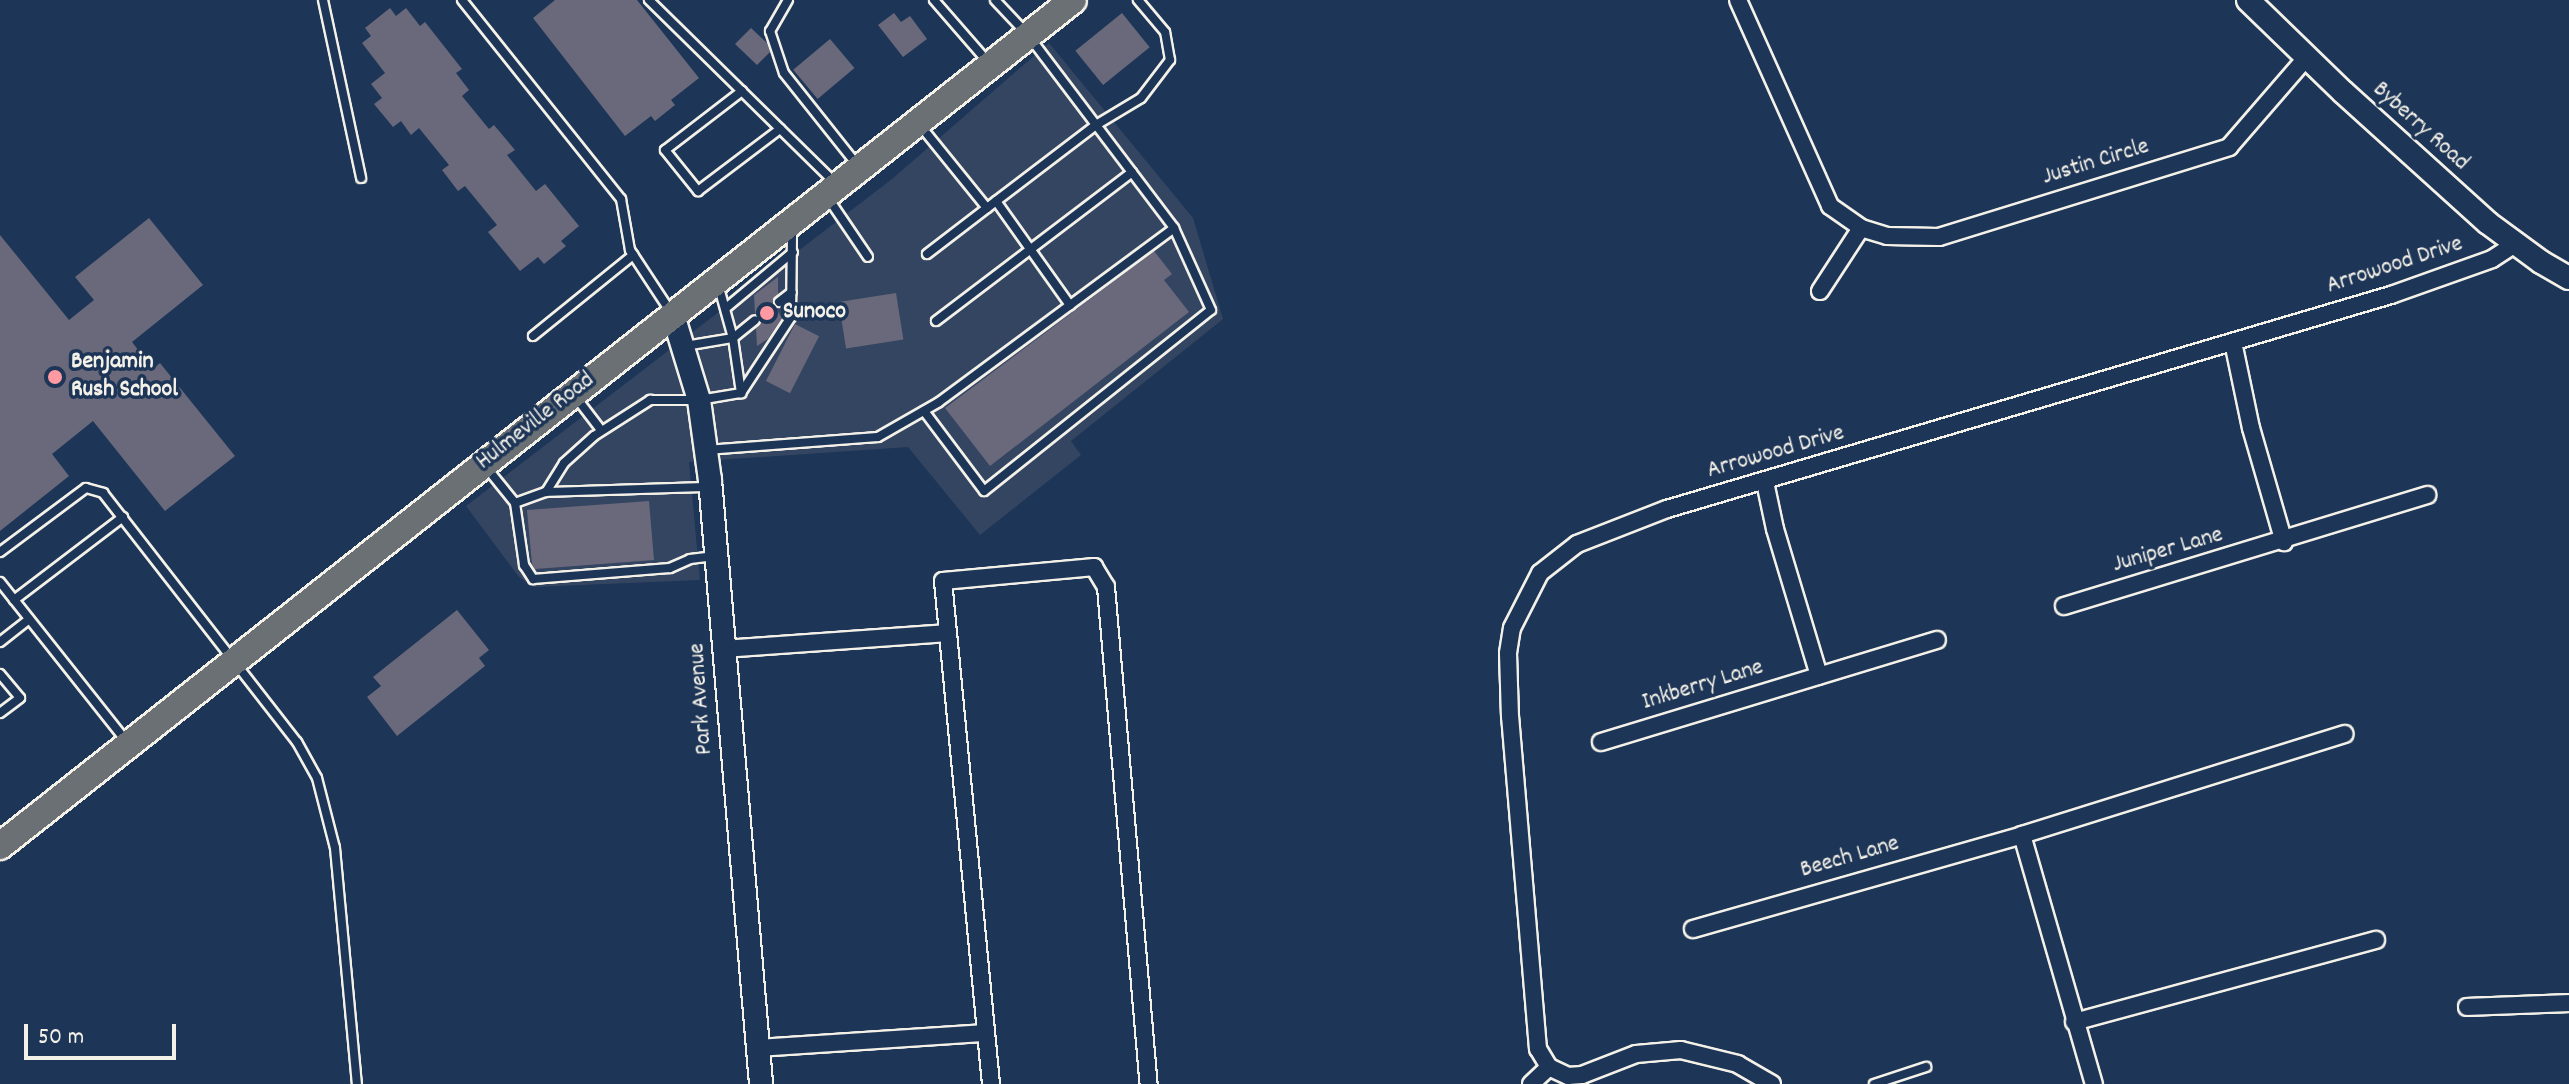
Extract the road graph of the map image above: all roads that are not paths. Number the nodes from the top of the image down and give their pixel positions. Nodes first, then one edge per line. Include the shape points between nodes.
1 (323, 0) edge
2 (462, 0) edge
3 (649, 0) edge
4 (788, 0) edge
5 (934, 0) edge
6 (995, 0) edge
7 (1073, 0) edge
8 (1138, 0) edge
9 (1738, 0) edge
10 (2248, 0) edge
11 (1028, 35) junction
12 (2307, 57) junction
13 (990, 65) junction
14 (742, 91) junction
15 (917, 122) junction
16 (1096, 125) junction
17 (780, 129) junction
18 (859, 168) junction
19 (1132, 172) junction
20 (361, 178) dead end
21 (832, 190) junction
22 (996, 201) junction
23 (987, 208) junction
24 (792, 221) junction
25 (1174, 228) junction
26 (1861, 228) junction
27 (2515, 244) junction
28 (1030, 250) junction
29 (793, 252) junction
30 (927, 254) dead end
31 (633, 255) junction
32 (868, 257) dead end
33 (2569, 278) edge
34 (717, 280) junction
35 (1820, 291) dead end
36 (792, 292) junction
37 (779, 302) dead end
38 (1070, 305) junction
39 (726, 308) junction
40 (673, 315) junction
41 (755, 320) dead end
42 (936, 321) dead end
43 (533, 336) dead end
44 (733, 338) junction
45 (2233, 342) junction
46 (684, 346) junction
47 (573, 393) junction
48 (741, 393) junction
49 (699, 400) junction
50 (924, 411) junction
51 (601, 430) junction
52 (705, 450) junction
53 (483, 463) junction
54 (1765, 482) junction
55 (711, 487) junction
56 (546, 492) junction
57 (2427, 495) dead end
58 (515, 503) junction
59 (123, 517) junction
60 (2284, 542) junction
61 (0, 552) edge
62 (717, 556) junction
63 (0, 582) edge
64 (14, 600) junction
65 (2064, 606) dead end
66 (29, 619) junction
67 (947, 633) junction
68 (1937, 640) dead end
69 (0, 642) edge
70 (724, 649) junction
71 (232, 659) junction
72 (0, 674) edge
73 (1819, 676) junction
74 (0, 713) edge
75 (2345, 734) dead end
76 (1601, 742) dead end
77 (128, 744) junction
78 (2022, 835) junction
79 (0, 846) edge
80 (1693, 929) dead end
81 (2376, 940) dead end
82 (2569, 1003) edge
83 (2467, 1007) dead end
84 (2074, 1022) junction
85 (986, 1033) junction
86 (758, 1048) junction
87 (1549, 1067) junction
88 (1926, 1067) dead end
89 (357, 1084) edge
90 (761, 1084) edge
91 (991, 1084) edge
92 (1149, 1084) edge
93 (1531, 1084) edge
94 (1772, 1084) edge
95 (1874, 1084) edge
96 (2094, 1084) edge

1 - 20 lane
2 - 31 lane via 621,199
3 - 14 lane
4 - 18 lane via 770,31 784,73
5 - 13 lane
6 - 11 lane
7 - 11 main road, Hulmeville Road
8 - 16 lane via 1165,32 1170,60 1141,98
9 - 26 street, Justin Circle via 1830,206
10 - 12 street, Byberry Road
11 - 13 main road, Hulmeville Road
11 - 16 lane
12 - 26 street, Justin Circle via 2229,147 1939,237 1887,236
12 - 27 street, Byberry Road
13 - 15 main road, Hulmeville Road
14 - 17 lane
14 - 17 lane via 665,150 698,191
15 - 18 main road, Hulmeville Road
15 - 23 lane
16 - 19 lane
16 - 22 lane
17 - 21 lane
18 - 21 main road, Hulmeville Road
19 - 25 lane
19 - 28 lane
21 - 24 main road, Hulmeville Road
21 - 32 lane
22 - 23 lane
22 - 28 lane
23 - 30 lane
24 - 29 lane
24 - 34 main road, Hulmeville Road
25 - 38 lane
25 - 50 lane via 1211,310 984,491
26 - 35 street
27 - 33 street, Byberry Road
27 - 45 street, Arrowood Drive via 2492,259 2391,295
28 - 38 lane
28 - 42 lane
29 - 36 lane
29 - 39 lane
31 - 40 lane
31 - 43 lane
34 - 39 lane
34 - 40 main road, Hulmeville Road
36 - 37 lane
36 - 48 lane via 791,317
38 - 50 lane
39 - 44 lane
40 - 46 street, Park Avenue
40 - 47 main road, Hulmeville Road
41 - 44 lane
44 - 46 lane
44 - 48 lane
45 - 54 street, Arrowood Drive
45 - 60 street
46 - 49 street, Park Avenue
47 - 51 lane
47 - 53 main road, Hulmeville Road
48 - 49 lane
49 - 51 lane via 650,400
49 - 52 street, Park Avenue
50 - 52 lane via 878,437
51 - 56 lane via 564,463
52 - 55 street, Park Avenue
53 - 58 lane
53 - 71 main road, Hulmeville Road
54 - 73 street
54 - 87 street, Arrowood Drive via 1667,509 1577,544 1540,573 1512,628 1510,717 1535,1025 1538,1049
55 - 56 lane
55 - 62 street, Park Avenue
56 - 58 lane
57 - 60 street, Juniper Lane
58 - 62 lane via 524,565 533,579 670,568
59 - 61 lane via 103,493 86,488
59 - 64 lane
59 - 71 lane
60 - 65 street, Juniper Lane
62 - 70 street, Park Avenue
63 - 64 lane
64 - 66 lane
66 - 69 lane
66 - 77 lane
67 - 70 street
67 - 85 street
67 - 92 street via 943,581 1094,567 1106,587
68 - 73 street, Inkberry Lane
70 - 86 street, Park Avenue
71 - 77 main road, Hulmeville Road
71 - 89 lane via 297,742 329,814
72 - 74 lane via 20,698
73 - 76 street, Inkberry Lane
75 - 78 street, Beech Lane
77 - 79 main road, Hulmeville Road
78 - 80 street, Beech Lane
78 - 84 street
81 - 84 street
82 - 83 street
84 - 96 street
85 - 86 street
85 - 91 street
86 - 90 street, Park Avenue
87 - 93 street
87 - 94 street via 1568,1076 1582,1075 1636,1054 1681,1050 1738,1064
88 - 95 lane

